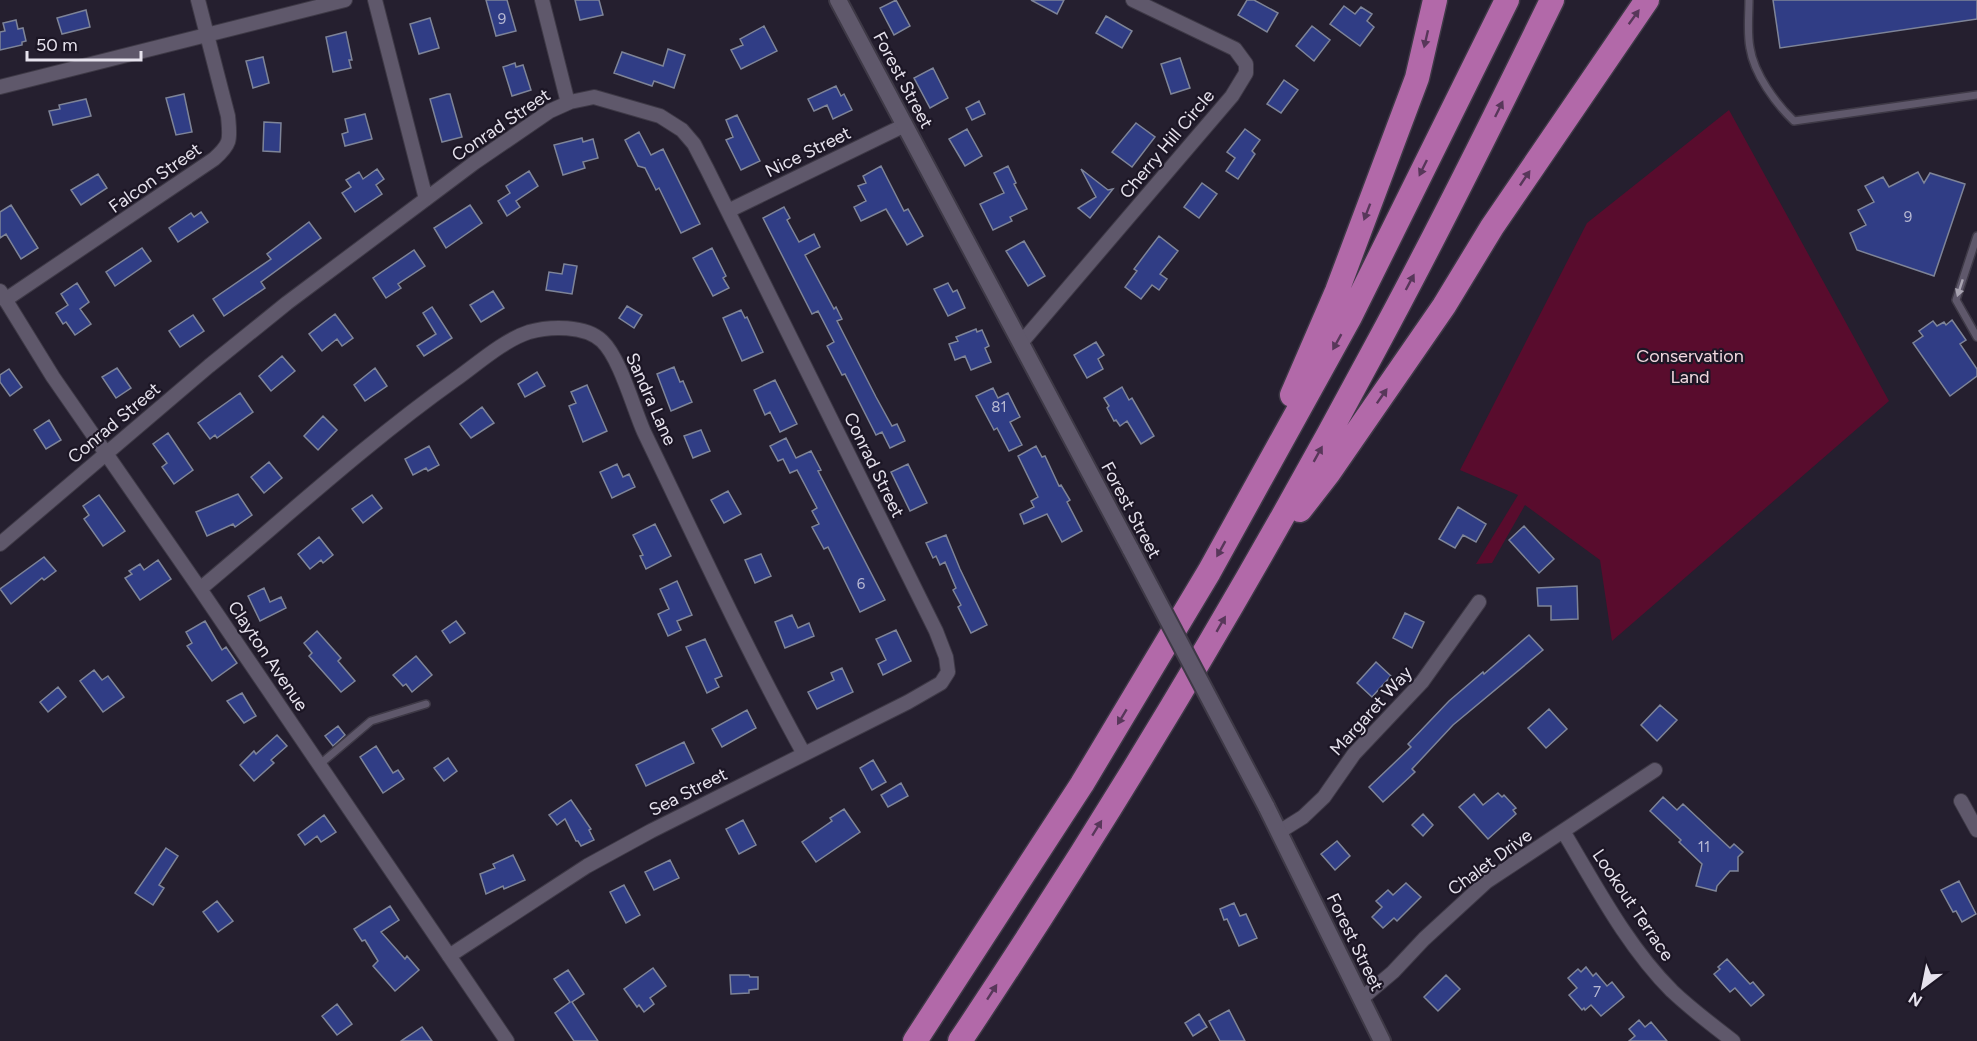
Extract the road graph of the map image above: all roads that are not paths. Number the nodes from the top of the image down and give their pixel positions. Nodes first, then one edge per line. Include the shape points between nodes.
1 (198, 0) edge
2 (345, 0) edge
3 (375, 0) edge
4 (542, 0) edge
5 (838, 0) edge
6 (1133, 0) edge
7 (1435, 0) edge
8 (1507, 0) edge
9 (1552, 0) edge
10 (1647, 0) edge
11 (1749, 0) edge
12 (207, 35) junction
13 (0, 87) edge
14 (1977, 95) edge
15 (568, 102) junction
16 (905, 125) junction
17 (426, 199) junction
18 (728, 211) junction
19 (1977, 236) edge
20 (3, 295) edge
21 (1977, 337) edge
22 (1021, 343) junction
23 (106, 453) junction
24 (1236, 523) junction
25 (0, 544) edge
26 (1247, 578) junction
27 (200, 589) junction
28 (1479, 602) dead end
29 (948, 672) joint
30 (426, 704) dead end
31 (804, 754) junction
32 (319, 765) junction
33 (1655, 771) dead end
34 (1961, 801) dead end
35 (1977, 830) edge
36 (1563, 831) junction
37 (1279, 832) junction
38 (449, 956) junction
39 (1361, 999) junction
40 (507, 1041) edge
41 (915, 1041) edge
42 (960, 1041) edge
43 (1382, 1041) edge
44 (1733, 1041) edge

1 - 12 street, Falcon Street
2 - 12 street
3 - 17 street
4 - 15 street
5 - 16 street, Forest Street
6 - 22 street, Cherry Hill Circle via 1235,49 1246,64 1246,73 1232,96
7 -> 24 highway via 1417,78 1341,280
8 -> 24 highway via 1350,317
26 -> 9 highway via 1378,344
26 -> 10 highway via 1328,474
11 - 14 lane via 1750,48 1755,64 1778,106 1794,121
12 - 13 street
12 - 20 street, Falcon Street via 228,116 230,135 226,148 115,228
15 - 17 street, Conrad Street via 526,126
15 - 18 street, Conrad Street via 594,97 660,116 682,130 694,144
16 - 18 street, Nice Street
16 - 22 street, Forest Street
17 - 23 street, Conrad Street via 287,303
18 - 29 street, Conrad Street via 936,631
19 -> 21 lane via 1956,300
20 - 23 street, Clayton Avenue via 52,376
22 - 37 street, Forest Street, bridge
23 - 25 street, Conrad Street
23 - 27 street, Clayton Avenue
24 -> 41 highway via 1082,784
42 -> 26 highway via 1125,782
27 - 31 street, Sandra Lane via 396,422 499,348 527,333 554,327 580,330 601,340 616,361 634,410 704,560
27 - 32 street, Clayton Avenue
28 - 37 street, Margaret Way via 1422,682 1354,754 1324,797
29 - 31 street, Sea Street via 941,683 922,694
30 - 32 lane via 371,721
31 - 38 street, Sea Street via 587,866
32 - 38 street, Clayton Avenue
33 - 36 street, Chalet Drive
34 - 35 street
36 - 39 street, Chalet Drive via 1486,882
36 - 44 street, Lookout Terrace via 1643,958 1672,991
37 - 39 street, Forest Street
38 - 40 street, Clayton Avenue
39 - 43 street, Forest Street

